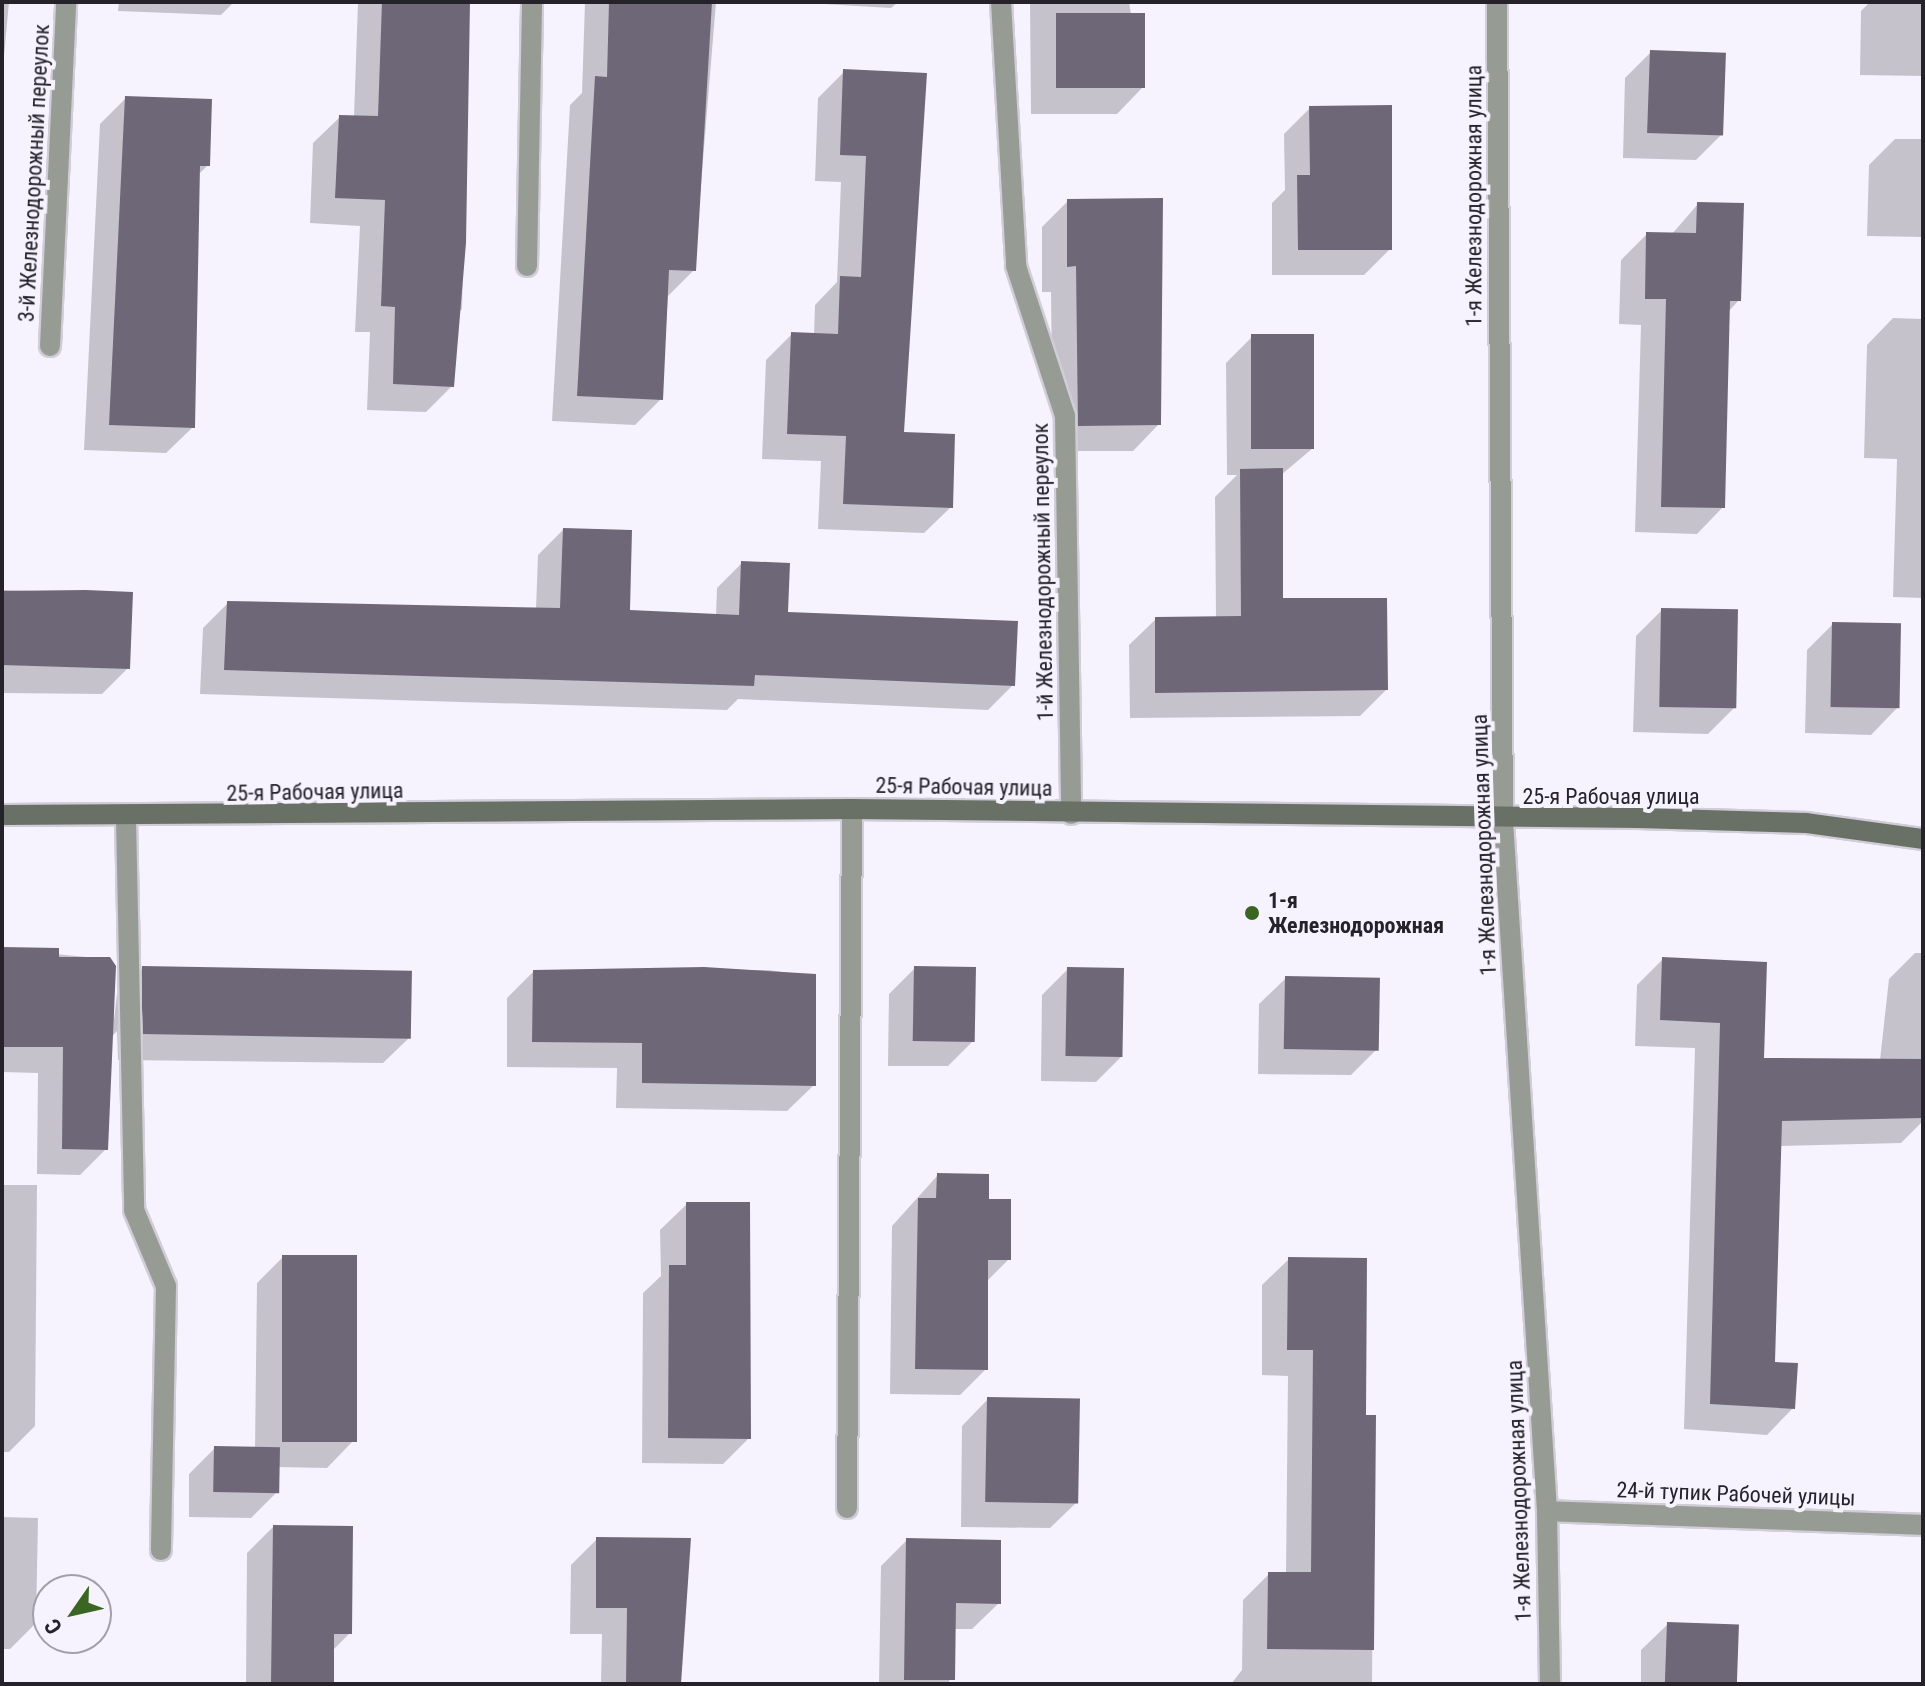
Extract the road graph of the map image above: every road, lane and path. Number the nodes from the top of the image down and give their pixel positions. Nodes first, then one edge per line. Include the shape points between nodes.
1 (66, 2) edge
2 (532, 2) edge
3 (1001, 2) edge
4 (1497, 2) edge
5 (527, 266) dead end
6 (50, 346) dead end
7 (852, 809) junction
8 (1071, 814) junction
9 (2, 815) edge
10 (126, 818) junction
11 (1503, 821) junction
12 (1923, 839) edge
13 (847, 1508) dead end
14 (1547, 1511) junction
15 (1923, 1525) edge
16 (161, 1550) dead end
17 (1550, 1684) edge

1 - 6 street, 3-й Железнодорожный переулок
2 - 5 street
3 - 8 street, 1-й Железнодорожный переулок via 1016,266 1065,416
4 - 11 street, 1-я Железнодорожная улица
7 - 8 main road, 25-я Рабочая улица
7 - 10 main road, 25-я Рабочая улица
7 - 13 street
8 - 11 main road, 25-я Рабочая улица
9 - 10 main road, 25-я Рабочая улица
10 - 16 street via 134,1210 166,1286
11 - 12 main road, 25-я Рабочая улица via 1806,823
11 - 14 street, 1-я Железнодорожная улица
14 - 15 street, 24-й тупик Рабочей улицы
14 - 17 street, 1-я Железнодорожная улица

